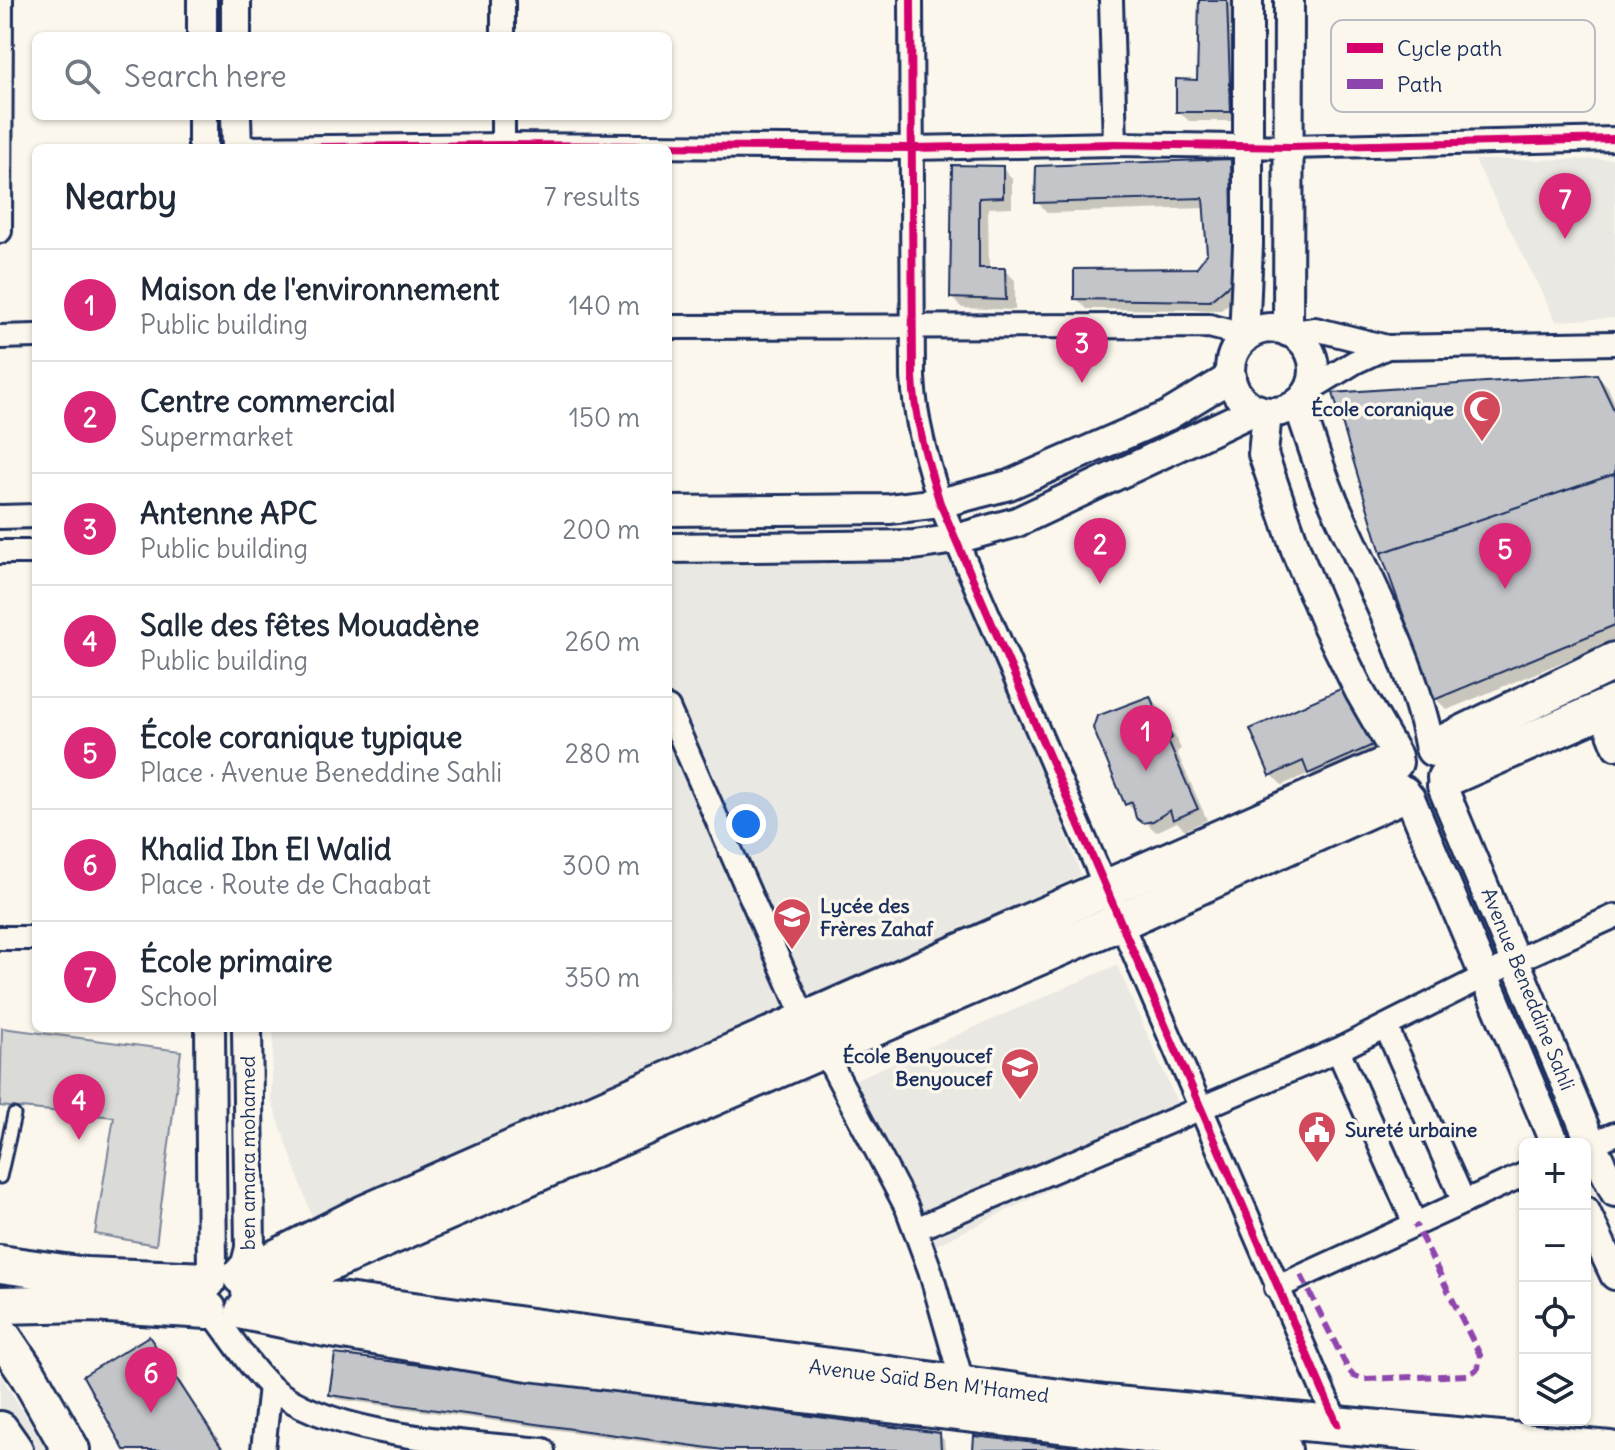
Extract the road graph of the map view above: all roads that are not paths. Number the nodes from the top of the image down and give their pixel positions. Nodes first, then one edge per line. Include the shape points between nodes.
1 (1, 0) edge
2 (202, 0) edge
3 (236, 0) edge
4 (503, 0) edge
5 (911, 0) edge
6 (1111, 0) edge
7 (1248, 0) edge
8 (1289, 0) edge
9 (202, 32) edge
10 (236, 32) edge
11 (503, 32) edge
12 (203, 120) edge
13 (236, 120) edge
14 (503, 120) edge
15 (1615, 139) edge
16 (203, 144) edge
17 (237, 144) edge
18 (503, 144) edge
19 (1115, 144) junction
20 (1247, 145) junction
21 (672, 147) edge
22 (1290, 147) junction
23 (912, 148) junction
24 (0, 231) edge
25 (912, 326) junction
26 (672, 327) edge
27 (1292, 334) junction
28 (32, 336) edge
29 (0, 337) edge
30 (1243, 341) junction
31 (1615, 343) edge
32 (1387, 347) junction
33 (1231, 377) junction
34 (1303, 397) junction
35 (1262, 410) junction
36 (940, 503) junction
37 (672, 511) edge
38 (32, 516) edge
39 (0, 517) edge
40 (956, 539) junction
41 (672, 548) edge
42 (0, 552) edge
43 (32, 552) edge
44 (1615, 661) edge
45 (1608, 708) edge
46 (672, 717) edge
47 (1615, 748) edge
48 (1419, 770) junction
49 (1106, 886) junction
50 (1615, 916) edge
51 (1121, 921) junction
52 (0, 938) edge
53 (32, 938) edge
54 (1517, 960) junction
55 (1485, 977) junction
56 (1386, 1027) junction
57 (210, 1032) edge
58 (247, 1032) edge
59 (814, 1034) junction
60 (1338, 1050) junction
61 (1199, 1107) junction
62 (14, 1115) dead end
63 (1552, 1138) edge
64 (1597, 1141) edge
65 (0, 1177) edge
66 (1519, 1177) edge
67 (1615, 1192) edge
68 (1464, 1202) junction
69 (1415, 1224) junction
70 (1591, 1224) edge
71 (916, 1229) junction
72 (0, 1264) edge
73 (1615, 1275) edge
74 (1276, 1288) junction
75 (229, 1292) junction
76 (17, 1304) edge
77 (0, 1333) edge
78 (29, 1376) junction
79 (963, 1385) junction
80 (270, 1386) junction
81 (1337, 1424) junction
82 (0, 1430) edge
83 (425, 1444) edge
84 (14, 1450) edge
85 (71, 1450) edge
86 (263, 1450) edge
87 (543, 1450) edge
88 (1283, 1450) edge
89 (1610, 1450) edge

1 - 24 street
2 - 9 street
3 - 10 street
4 - 11 street
5 - 23 street
6 - 19 street
7 - 20 street
8 - 22 street
12 - 16 street
13 - 17 street
14 - 18 street
15 - 22 street
19 - 20 street
19 - 23 street
20 - 22 street
20 - 30 street
21 - 23 street
22 - 27 street
23 - 25 street
25 - 26 street
25 - 30 street via 1209,326
25 - 36 street via 917,424
27 - 30 street via 1270,329
27 - 32 street via 1315,329
27 - 34 street via 1312,360 1312,381
28 - 29 street
30 - 33 street via 1232,359
31 - 32 street
32 - 34 street
33 - 35 street via 1240,396
33 - 36 street via 1167,416 1009,485
34 - 35 street via 1283,410
34 - 48 street, Avenue Beneddine Sahli via 1329,492 1419,704
35 - 40 street via 1017,522
35 - 48 street, Avenue Beneddine Sahli via 1263,454 1327,625 1360,692
36 - 37 street via 889,509
36 - 40 street
38 - 39 street
40 - 41 street via 890,546
40 - 49 street
42 - 43 street
44 - 48 main road
45 - 47 street
45 - 48 main road
46 - 59 street
48 - 49 main road
48 - 51 main road
48 - 54 street, Avenue Beneddine Sahli
48 - 55 street, Avenue Beneddine Sahli
49 - 51 street
49 - 59 main road
50 - 54 street
51 - 59 main road
51 - 61 street
52 - 53 street
54 - 55 street
54 - 64 street, Avenue Beneddine Sahli
55 - 56 street
55 - 63 street, Avenue Beneddine Sahli
56 - 60 street
56 - 68 street
57 - 75 street, ben amara mohamed
58 - 75 street, ben amara mohamed via 250,1254
59 - 71 street
59 - 75 main road via 496,1174 364,1214
60 - 61 street
60 - 69 street
61 - 71 street
61 - 74 street
62 - 65 lane
64 - 67 street, Avenue Beneddine Sahli
66 - 68 street
68 - 69 street
69 - 74 street
70 - 73 street
71 - 79 street
72 - 75 main road, Avenue Saïd Ben M'Hamed
74 - 81 street
75 - 76 main road, Avenue Saïd Ben M'Hamed via 105,1304
75 - 79 main road, Avenue Saïd Ben M'Hamed via 317,1298
75 - 80 street
75 - 88 main road, Avenue Saïd Ben M'Hamed via 326,1328 529,1362
76 - 78 main road via 26,1332
77 - 78 main road
78 - 85 main road
79 - 81 main road, Avenue Saïd Ben M'Hamed via 1105,1404
80 - 83 street via 334,1421
80 - 86 street
81 - 89 main road, Avenue Saïd Ben M'Hamed
82 - 84 main road
83 - 87 street

